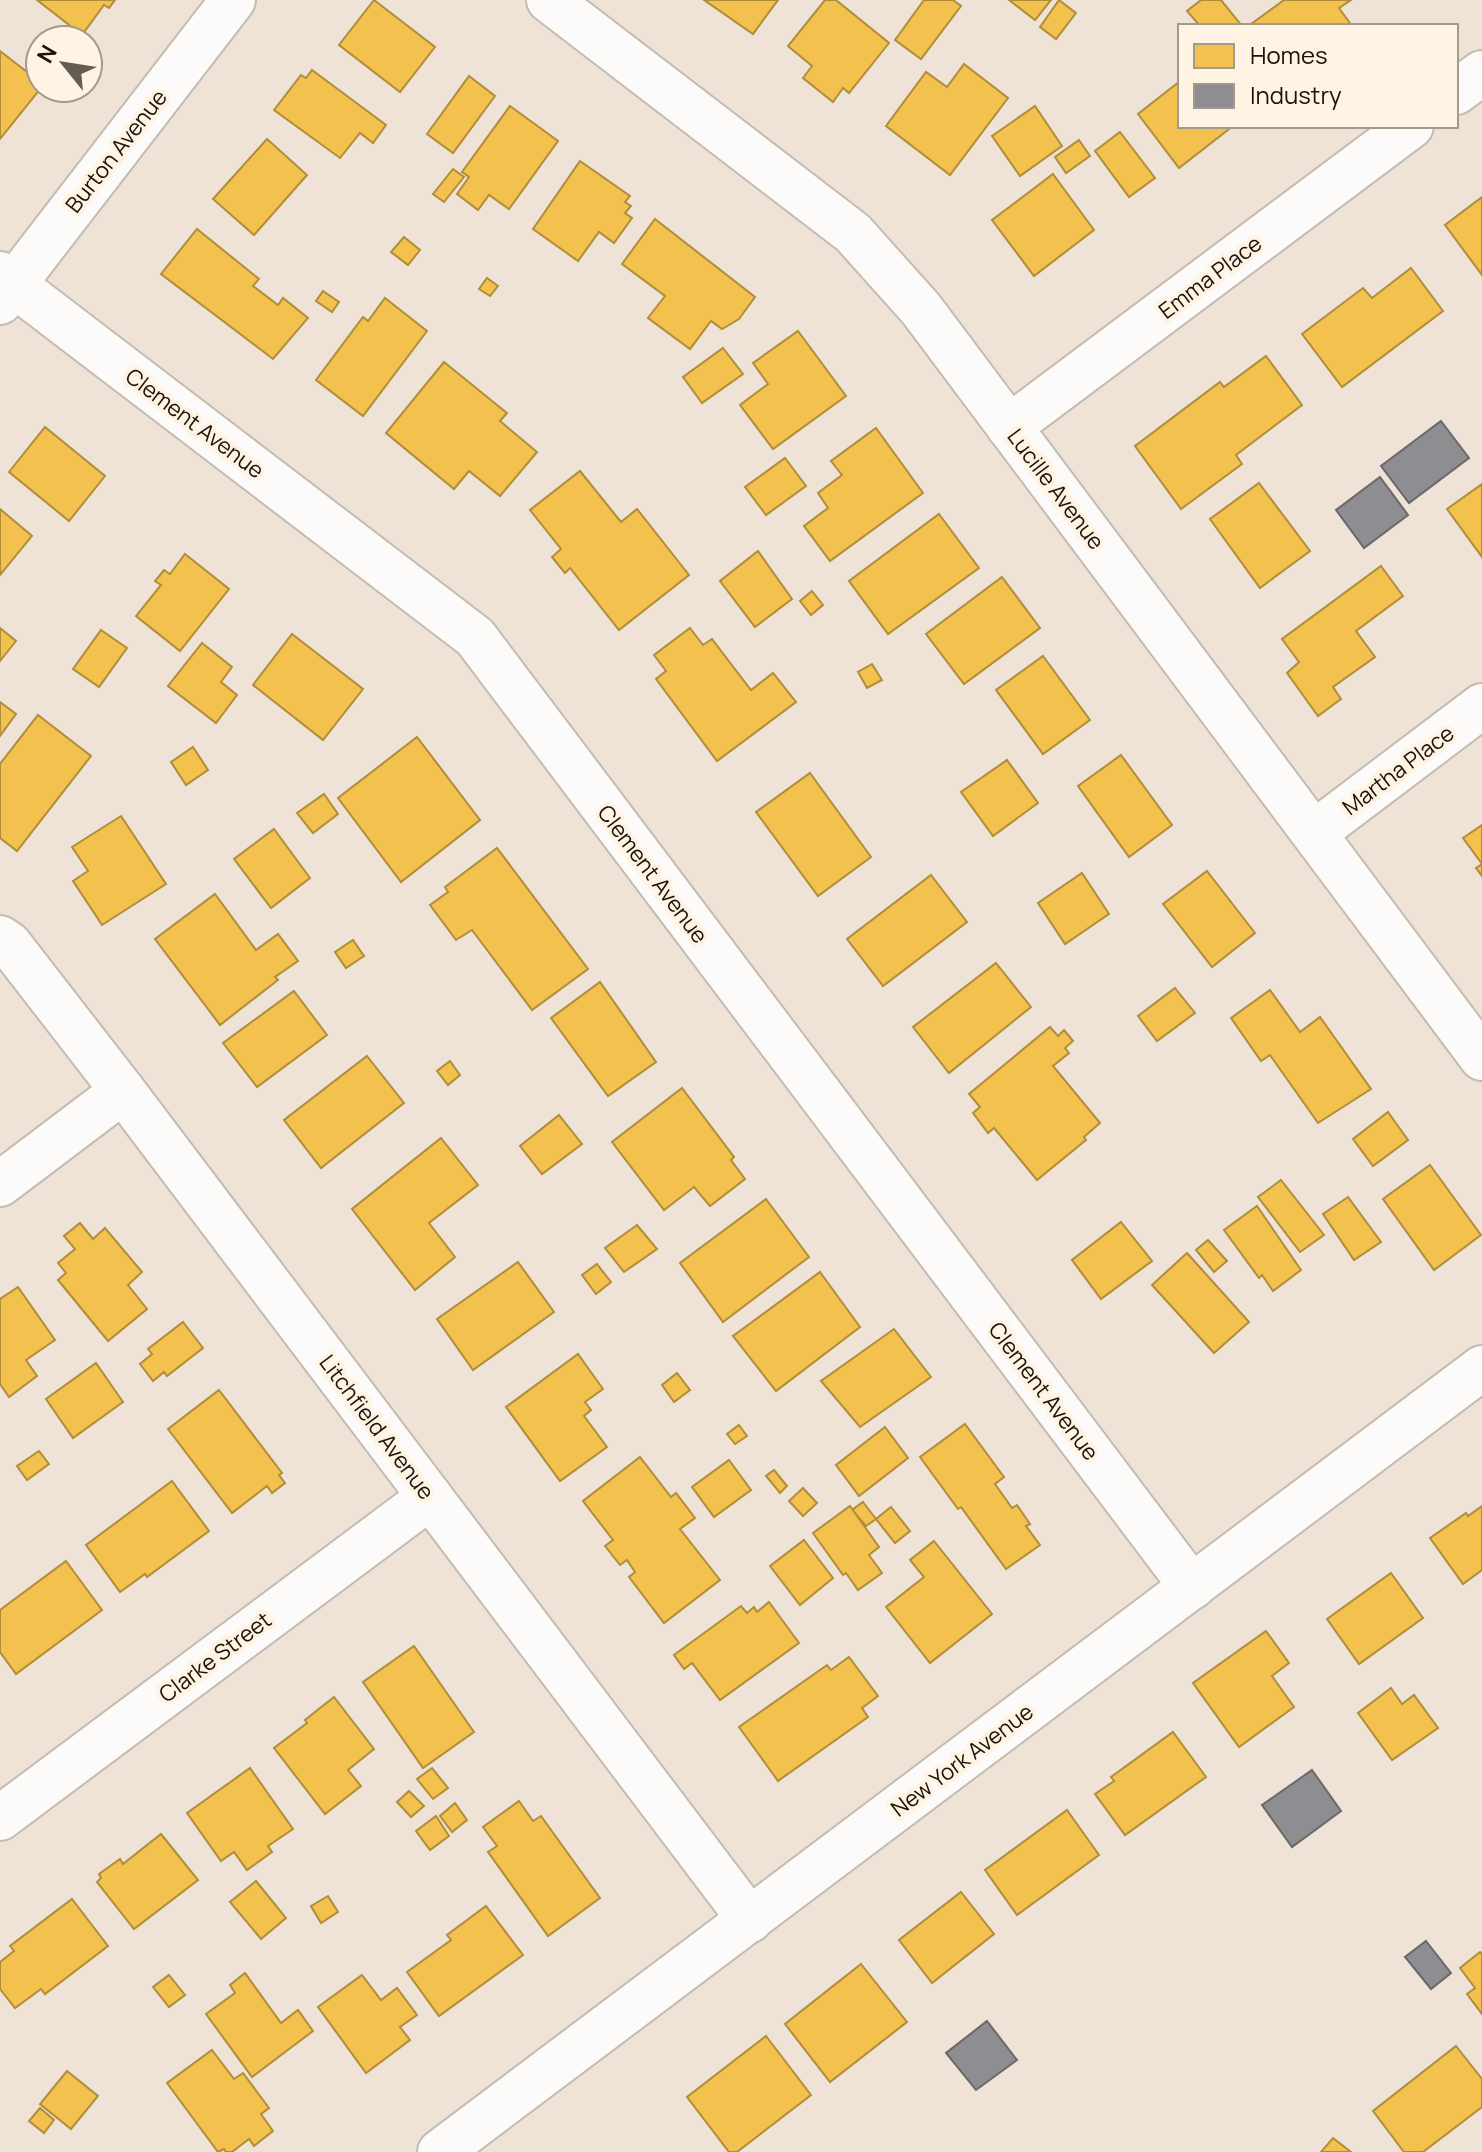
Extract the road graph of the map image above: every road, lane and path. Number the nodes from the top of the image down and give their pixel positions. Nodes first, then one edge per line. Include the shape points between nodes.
1 (233, 0) edge
2 (549, 0) edge
3 (1482, 73) edge
4 (1458, 91) edge
5 (1408, 128) edge
6 (5, 287) edge
7 (1009, 427) junction
8 (1482, 706) edge
9 (1314, 833) junction
10 (0, 938) edge
11 (1482, 1058) edge
12 (123, 1091) junction
13 (0, 1184) edge
14 (1482, 1368) edge
15 (430, 1497) junction
16 (1192, 1587) junction
17 (0, 1818) edge
18 (750, 1920) junction
19 (440, 2152) edge

1 - 6 street, Burton Avenue
2 - 7 street, Lucille Avenue via 853,233 921,309
3 - 4 street
5 - 7 street, Emma Place
6 - 16 street, Clement Avenue via 475,637
7 - 9 street, Lucille Avenue
8 - 9 street, Martha Place
9 - 11 street, Lucille Avenue
10 - 12 street, Litchfield Avenue
12 - 13 street
12 - 15 street, Litchfield Avenue
14 - 16 street, New York Avenue
15 - 17 street, Clarke Street
15 - 18 street, Litchfield Avenue
16 - 18 street, New York Avenue
18 - 19 street, New York Avenue

